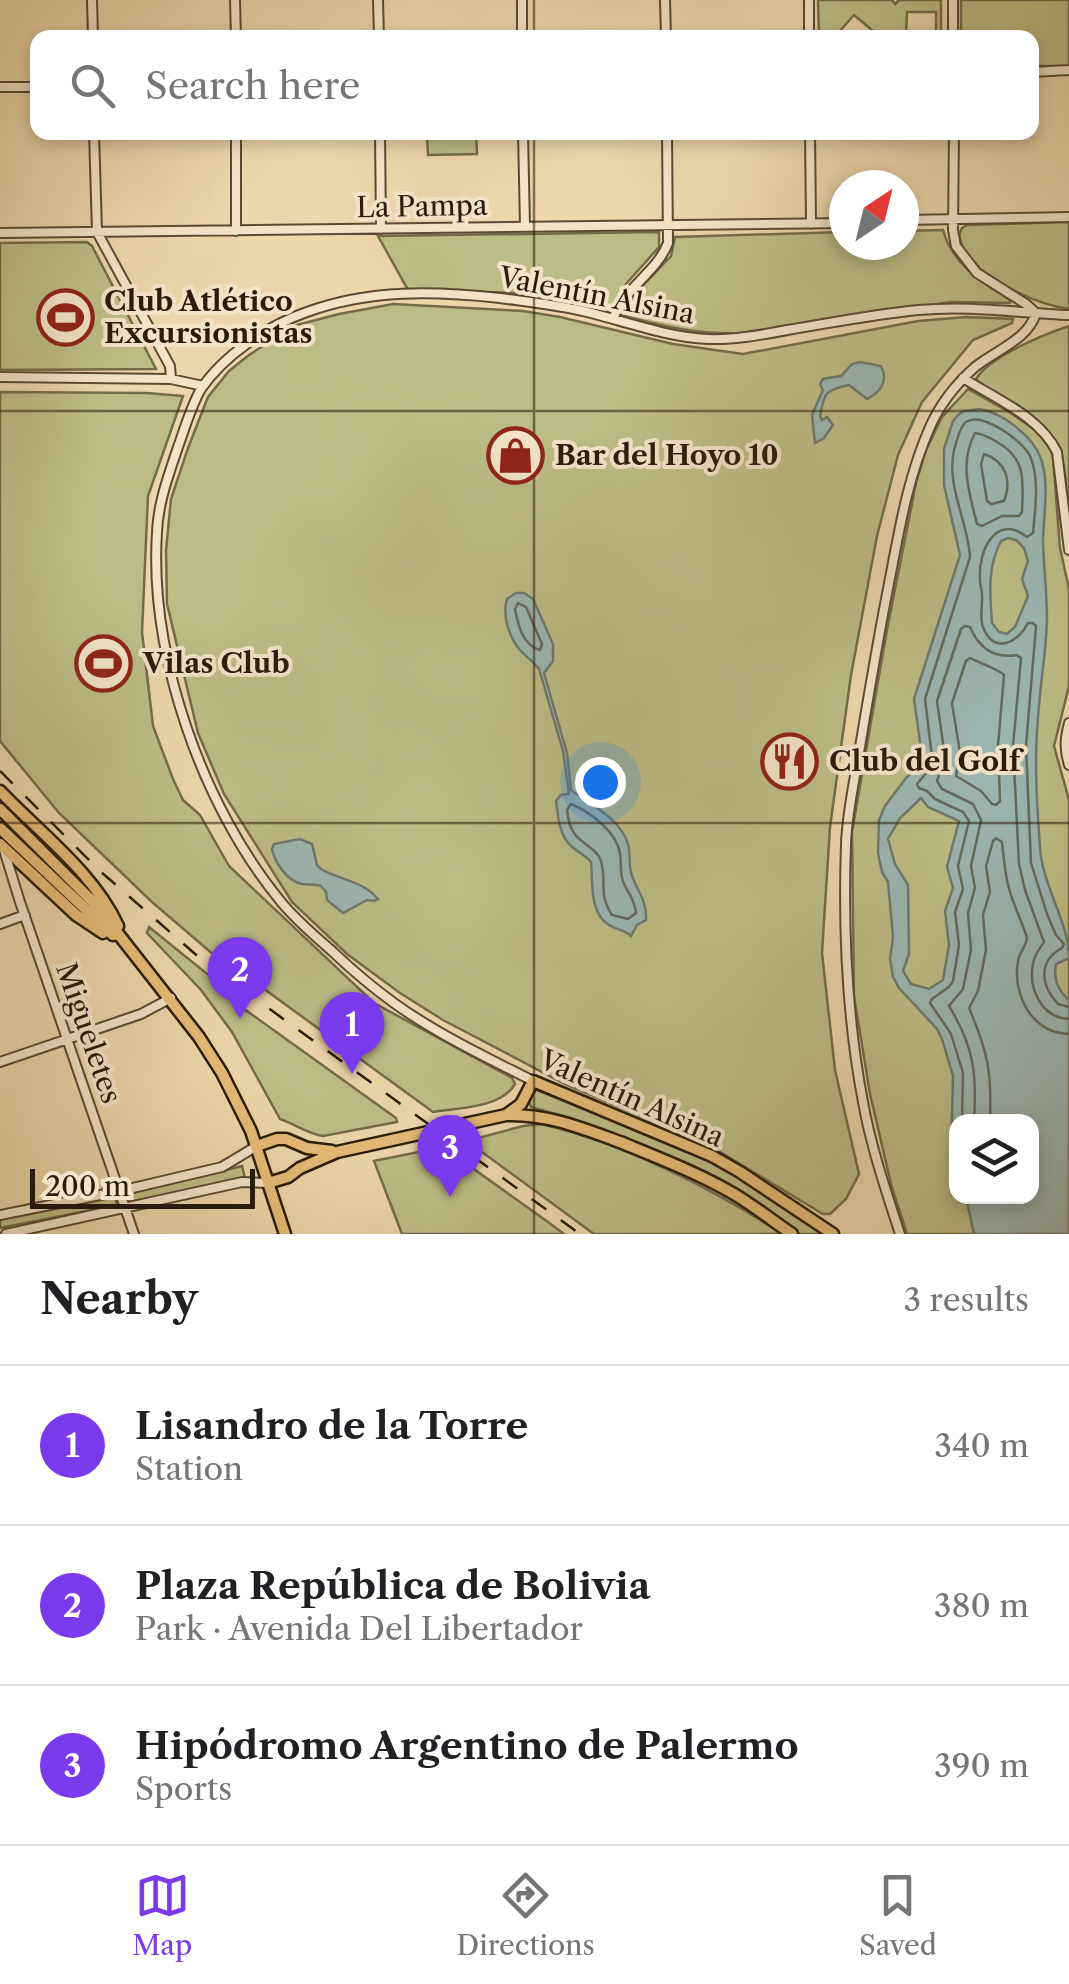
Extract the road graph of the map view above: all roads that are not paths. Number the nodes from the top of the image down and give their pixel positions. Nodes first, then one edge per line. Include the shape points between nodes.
1 (92, 0) edge
2 (236, 0) edge
3 (378, 0) edge
4 (522, 0) edge
5 (665, 0) edge
6 (809, 0) edge
7 (953, 0) edge
8 (93, 30) edge
9 (236, 30) edge
10 (379, 30) edge
11 (522, 30) edge
12 (666, 30) edge
13 (810, 30) edge
14 (953, 30) edge
15 (1069, 70) edge
16 (1039, 72) edge
17 (0, 87) edge
18 (30, 87) edge
19 (94, 140) edge
20 (236, 140) edge
21 (380, 140) edge
22 (524, 140) edge
23 (667, 140) edge
24 (810, 140) edge
25 (954, 140) edge
26 (954, 218) junction
27 (1067, 218) edge
28 (919, 219) edge
29 (829, 223) edge
30 (811, 224) junction
31 (668, 226) junction
32 (525, 227) junction
33 (381, 229) junction
34 (236, 231) junction
35 (96, 232) junction
36 (0, 233) edge
37 (1036, 313) junction
38 (1069, 315) edge
39 (613, 319) junction
40 (0, 377) edge
41 (963, 378) junction
42 (170, 379) junction
43 (203, 386) junction
44 (1069, 550) edge
45 (1069, 722) edge
46 (1069, 765) edge
47 (0, 791) edge
48 (0, 810) edge
49 (0, 828) edge
50 (2, 846) edge
51 (25, 916) junction
52 (0, 924) edge
53 (126, 945) junction
54 (171, 998) junction
55 (68, 1039) junction
56 (0, 1062) edge
57 (533, 1081) junction
58 (525, 1097) junction
59 (506, 1115) junction
60 (534, 1115) junction
61 (297, 1144) junction
62 (256, 1146) junction
63 (337, 1152) junction
64 (300, 1168) junction
65 (268, 1182) junction
66 (120, 1192) junction
67 (126, 1208) junction
68 (0, 1215) edge
69 (6, 1234) edge
70 (134, 1234) edge
71 (285, 1234) edge
72 (792, 1234) edge
73 (834, 1234) edge
74 (900, 1234) edge

1 - 8 street
2 - 9 street
3 - 10 street
4 - 11 street
5 - 12 street
6 - 13 street
7 - 14 street
15 - 16 street
17 - 18 street
19 - 35 street
20 - 34 street
21 - 33 street
22 - 32 street
23 - 31 street
24 - 30 street
25 - 26 street
26 - 27 street
26 - 28 street
26 - 37 street via 953,239 964,260
29 - 30 street, La Pampa
30 - 31 street, La Pampa
31 - 32 street, La Pampa
31 - 39 street via 662,255 623,297
32 - 33 street, La Pampa
33 - 34 street, La Pampa
34 - 35 street, La Pampa
35 - 36 street, La Pampa
35 - 42 street via 170,366
37 - 38 street, Valentín Alsina
37 - 39 street, Valentín Alsina via 920,310 710,339
37 - 41 street via 1027,331
39 - 43 street, Valentín Alsina via 444,292 352,300 268,329
40 - 42 street
41 - 44 street via 1034,422 1052,441
41 - 74 street via 936,416 913,476 846,843 853,1040 864,1107
42 - 43 street
43 - 57 street, Valentín Alsina via 160,506 156,572 177,694 206,778 264,880 310,932 396,1004
45 - 46 street
47 - 53 main road via 100,894
48 - 53 main road via 94,903
49 - 53 main road
50 - 51 street, Migueletes
50 - 53 main road via 84,922
51 - 52 street
51 - 55 street, Migueletes
53 - 54 main road
54 - 55 street
54 - 62 main road via 222,1072
55 - 56 street
55 - 66 street, Migueletes
57 - 58 main road
57 - 73 main road, Valentín Alsina via 712,1156
58 - 59 main road
58 - 60 main road
59 - 60 main road, Valentín Alsina
59 - 63 main road, Valentín Alsina
60 - 72 main road, Valentín Alsina via 694,1173
61 - 62 main road via 277,1139
61 - 63 main road
61 - 64 main road
62 - 65 main road
62 - 66 street via 222,1167
63 - 64 main road
64 - 65 main road
65 - 67 street
65 - 71 main road
66 - 67 street, Migueletes
66 - 68 street
67 - 69 street
67 - 70 street, Migueletes

